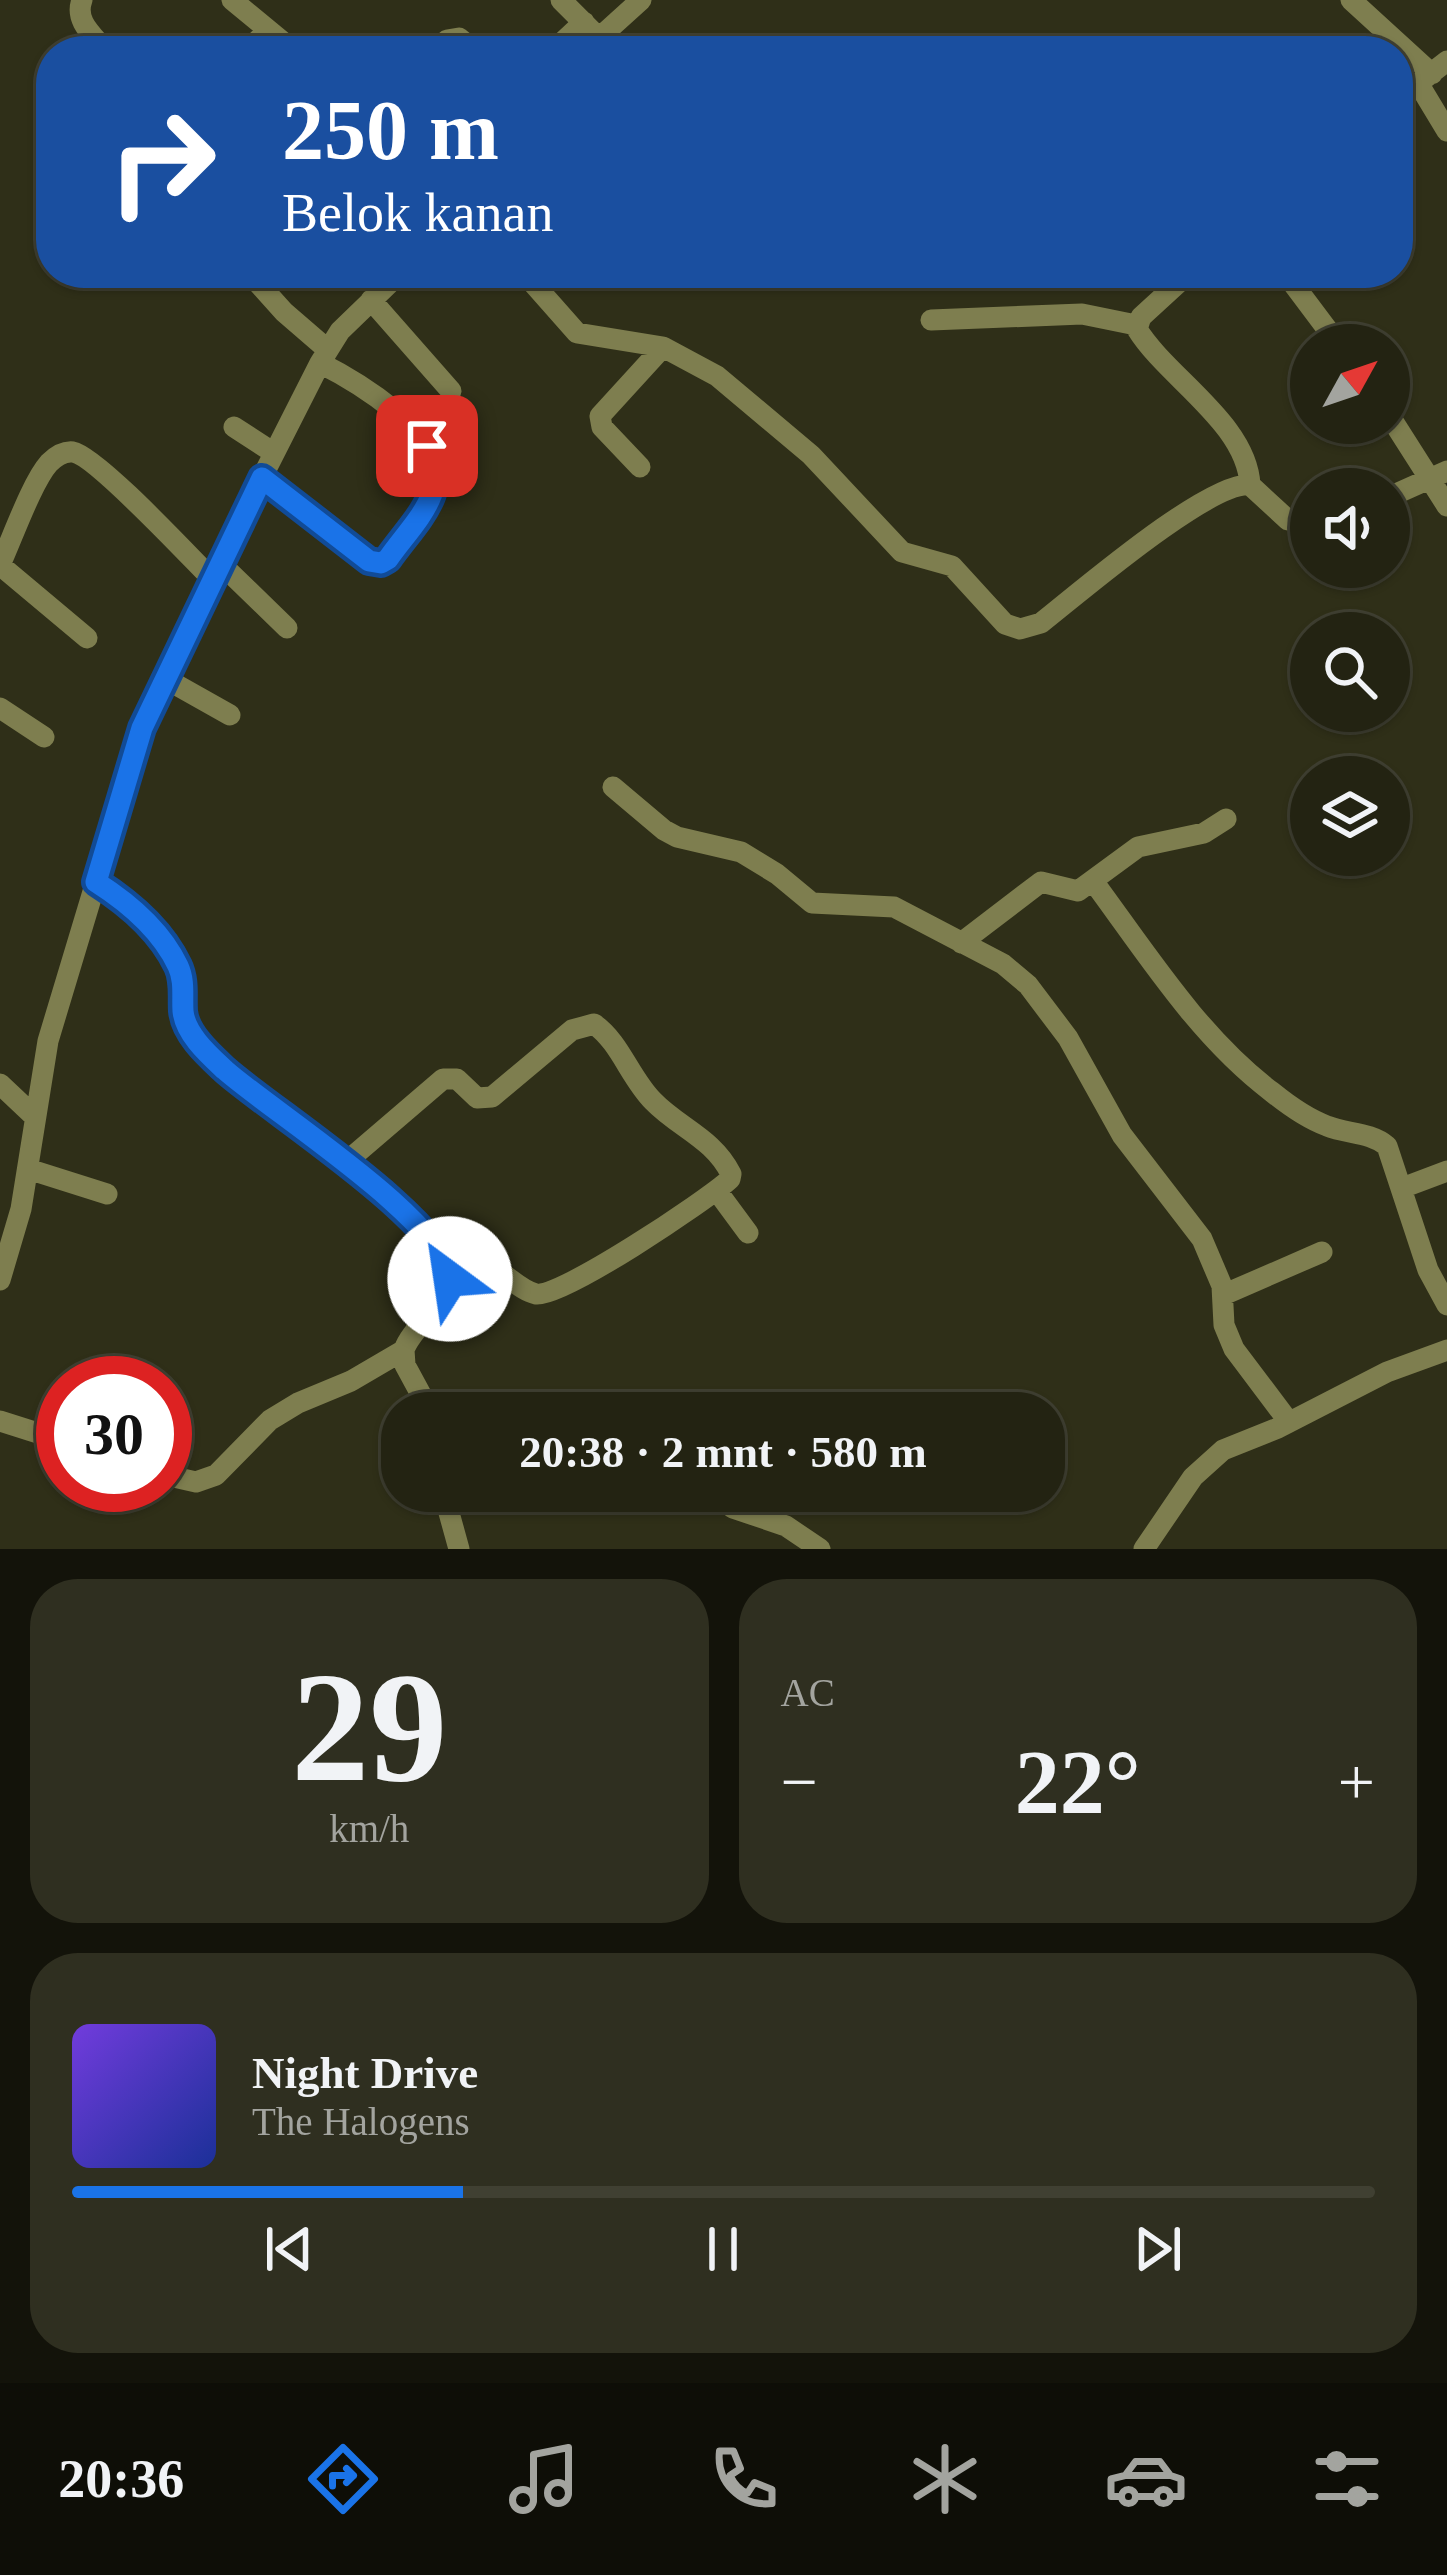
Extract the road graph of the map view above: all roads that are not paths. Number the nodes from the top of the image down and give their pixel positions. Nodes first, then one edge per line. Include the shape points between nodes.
1 (82, 0) edge
2 (232, 0) edge
3 (561, 0) edge
4 (640, 0) edge
5 (1351, 0) edge
6 (267, 31) junction
7 (94, 36) edge
8 (262, 36) edge
9 (274, 36) edge
10 (588, 36) edge
11 (590, 36) edge
12 (1391, 36) edge
13 (1432, 73) edge
14 (1447, 131) edge
15 (262, 288) edge
16 (382, 288) edge
17 (537, 288) edge
18 (1174, 288) edge
19 (1296, 288) edge
20 (371, 300) junction
21 (931, 320) dead end
22 (1324, 324) edge
23 (1136, 326) junction
24 (663, 347) junction
25 (324, 357) junction
26 (451, 391) dead end
27 (234, 427) dead end
28 (1410, 441) edge
29 (274, 453) junction
30 (640, 467) dead end
31 (1439, 476) edge
32 (262, 478) junction
33 (1250, 485) junction
34 (1410, 488) edge
35 (1447, 506) edge
36 (1290, 520) edge
37 (0, 565) edge
38 (216, 570) junction
39 (287, 628) dead end
40 (87, 638) dead end
41 (166, 679) junction
42 (0, 708) edge
43 (230, 716) dead end
44 (44, 737) dead end
45 (613, 787) dead end
46 (1226, 819) dead end
47 (1093, 881) junction
48 (96, 882) junction
49 (961, 943) junction
50 (0, 1084) edge
51 (35, 1118) junction
52 (345, 1163) junction
53 (28, 1169) junction
54 (1447, 1171) edge
55 (1402, 1188) junction
56 (717, 1191) junction
57 (106, 1194) dead end
58 (748, 1233) dead end
59 (1322, 1252) dead end
60 (448, 1267) junction
61 (0, 1280) edge
62 (1223, 1294) junction
63 (1447, 1305) edge
64 (404, 1350) junction
65 (1447, 1350) edge
66 (420, 1392) edge
67 (0, 1421) edge
68 (1289, 1422) junction
69 (36, 1433) edge
70 (192, 1480) edge
71 (449, 1512) edge
72 (745, 1512) edge
73 (459, 1549) edge
74 (820, 1549) edge
75 (1144, 1549) edge

1 - 7 street via 79,14
2 - 6 street
3 - 10 street
4 - 11 street
5 - 12 street
6 - 8 street
6 - 9 street
13 - 14 street
15 - 25 street
16 - 20 street
17 - 24 street via 577,333
18 - 23 street
19 - 22 street
20 - 25 street
20 - 26 street
21 - 23 street via 1082,314
23 - 33 street via 1233,441
24 - 30 street via 601,416
24 - 33 street via 750,401 902,552 952,566 998,619 1020,629 1041,623 1220,492
25 - 29 street
25 - 32 street via 414,431 434,457 435,489 388,559 376,563
27 - 29 street
28 - 31 street
29 - 32 street
31 - 34 street
31 - 35 street
32 - 38 street
33 - 36 street
37 - 38 street via 46,465 71,452
37 - 40 street
38 - 39 street
38 - 41 street
41 - 43 street
41 - 48 street via 142,728
42 - 44 street
45 - 49 street via 664,830 741,852 812,903 894,907
46 - 47 street via 1138,847
47 - 49 street via 1078,891 1041,882
47 - 55 street via 1240,1065 1321,1124 1382,1141
48 - 51 street via 47,1041
48 - 52 street via 141,917 172,956 184,1018 208,1052
49 - 62 street via 1003,964 1043,1000 1122,1135 1202,1239
50 - 51 street
51 - 53 street
52 - 56 street via 443,1078 457,1079 477,1099 492,1097 572,1030 593,1024 649,1097 722,1158 730,1179
52 - 60 street via 393,1202
53 - 57 street
53 - 61 street
54 - 55 street
55 - 63 street
56 - 58 street
56 - 60 street via 543,1295 489,1266
59 - 62 street
60 - 64 street via 448,1286
62 - 68 street via 1234,1349
64 - 66 street
64 - 70 street via 298,1402 216,1475
65 - 68 street
67 - 69 street
68 - 75 street via 1206,1462
71 - 73 street
72 - 74 street

